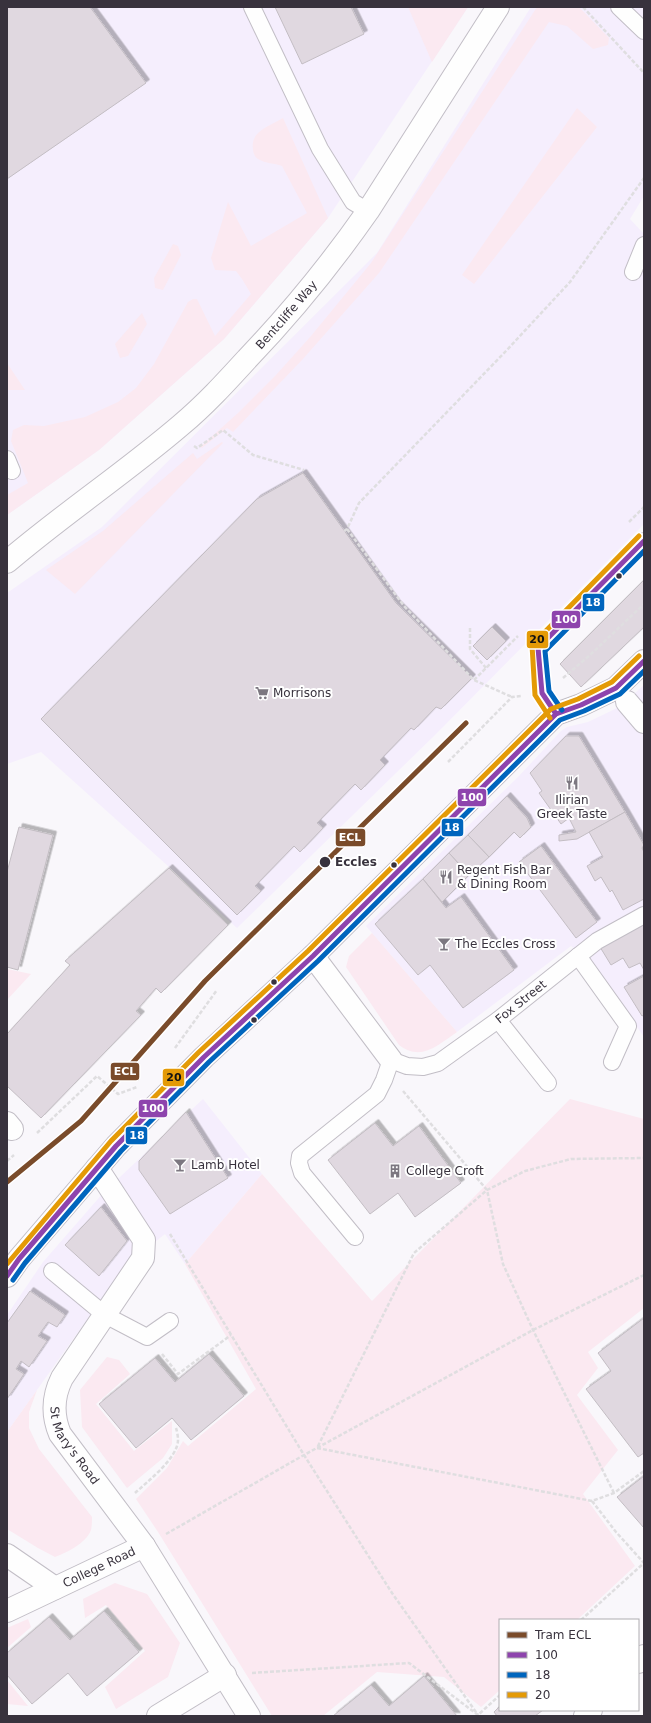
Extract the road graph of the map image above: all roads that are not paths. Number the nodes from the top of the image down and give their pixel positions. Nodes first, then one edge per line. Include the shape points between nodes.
1 (252, 7) edge
2 (498, 7) edge
3 (619, 7) edge
4 (641, 21) edge
5 (368, 212) junction
6 (644, 245) edge
7 (633, 272) dead end
8 (44, 530) junction
9 (644, 541) edge
10 (7, 549) edge
11 (7, 562) edge
12 (644, 661) edge
13 (627, 702) dead end
14 (556, 714) junction
15 (644, 722) edge
16 (644, 915) edge
17 (313, 956) junction
18 (578, 956) junction
19 (498, 1020) junction
20 (391, 1060) junction
21 (612, 1062) dead end
22 (548, 1083) dead end
23 (97, 1168) junction
24 (355, 1237) dead end
25 (52, 1271) dead end
26 (7, 1276) edge
27 (105, 1315) junction
28 (170, 1321) dead end
29 (144, 1546) junction
30 (7, 1555) edge
31 (55, 1588) junction
32 (7, 1611) edge
33 (224, 1675) junction
34 (158, 1716) edge
35 (249, 1716) edge

1 - 5 lane via 320,149 353,202
2 - 5 street, Bentcliffe Way
3 - 4 lane
5 - 8 street, Bentcliffe Way via 287,317 216,392 190,417 109,483
6 - 7 lane
8 - 10 street
8 - 11 street, Bentcliffe Way
9 - 14 lane via 538,648 542,693
12 - 14 street via 616,688
13 - 15 street
14 - 17 street
16 - 18 lane, Fox Street via 597,941
17 - 20 street
17 - 23 street via 204,1057
18 - 19 lane, Fox Street
18 - 21 lane via 628,1026
19 - 20 lane, Fox Street via 438,1063 412,1067
19 - 22 lane
20 - 24 lane via 377,1094 300,1156 302,1173
23 - 26 street
23 - 27 street, St Mary's Road via 144,1240 143,1258
25 - 27 lane
27 - 28 lane via 147,1337
27 - 29 street, St Mary's Road via 56,1390 54,1421 60,1434
29 - 31 street, College Road
29 - 33 street, St Mary's Road
30 - 31 street, College Road
31 - 32 street, College Road
33 - 34 street
33 - 35 street, St Mary's Road

